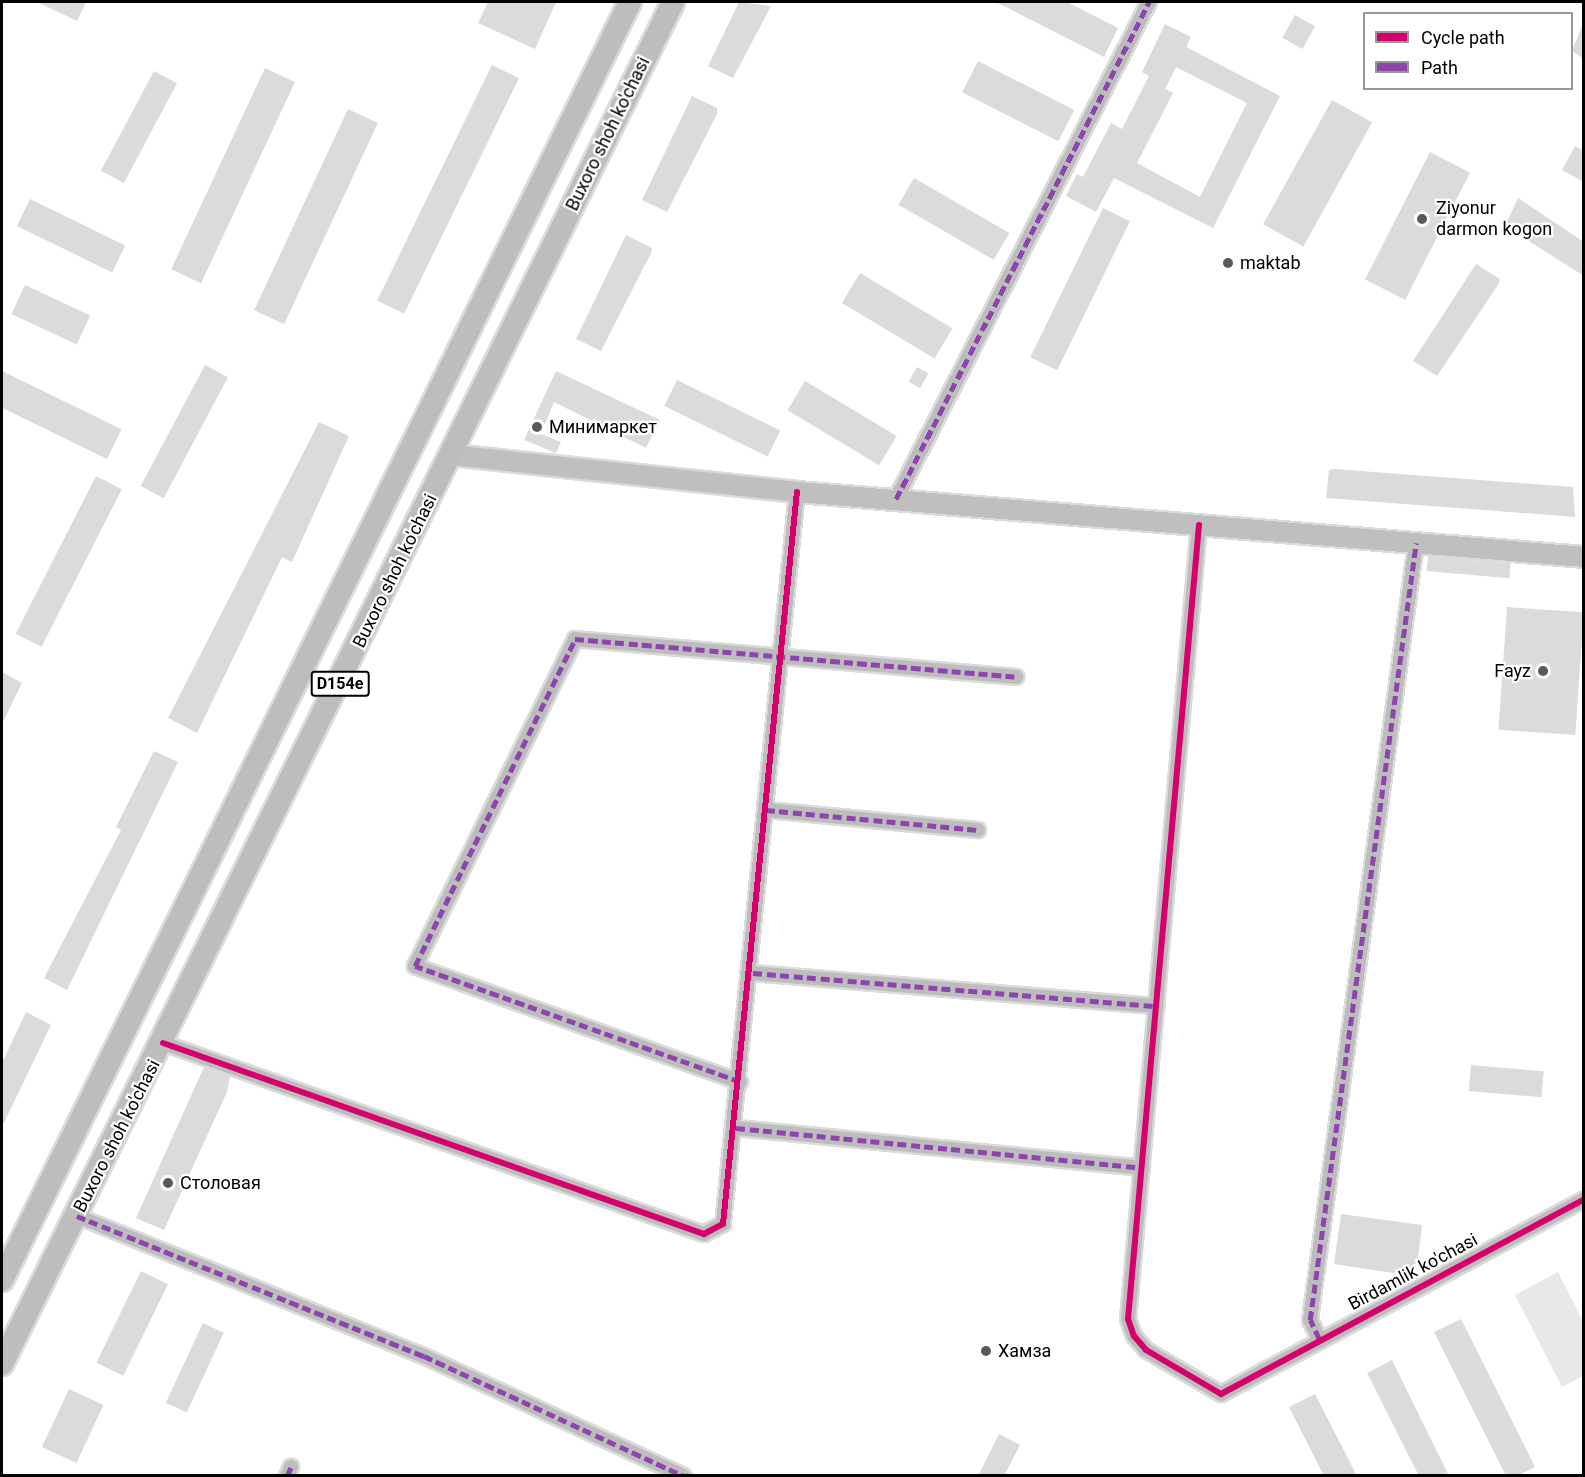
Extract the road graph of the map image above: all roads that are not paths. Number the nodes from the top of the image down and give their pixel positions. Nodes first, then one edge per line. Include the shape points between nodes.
1 (630, 2) edge
2 (673, 2) edge
3 (1149, 2) edge
4 (452, 455) junction
5 (797, 492) junction
6 (896, 499) junction
7 (1199, 525) junction
8 (1416, 543) junction
9 (1584, 557) edge
10 (780, 653) junction
11 (1016, 677) dead end
12 (766, 810) junction
13 (978, 830) dead end
14 (753, 973) junction
15 (1157, 1006) junction
16 (163, 1043) junction
17 (740, 1082) junction
18 (736, 1128) junction
19 (1142, 1168) junction
20 (1584, 1199) edge
21 (77, 1216) junction
22 (25, 1229) junction
23 (61, 1245) junction
24 (2, 1280) edge
25 (1319, 1339) junction
26 (2, 1364) edge
27 (684, 1476) edge

1 - 22 main road, D154e
2 - 4 main road, Buxoro shoh ko'chasi / D154e
3 - 6 street
4 - 5 street
4 - 16 main road, Buxoro shoh ko'chasi / D154e
5 - 6 street
5 - 10 street
6 - 7 street
7 - 8 street
7 - 15 street
8 - 9 street
8 - 25 street via 1310,1320
10 - 11 street
10 - 12 street
10 - 17 street via 575,639 415,966
12 - 13 street
12 - 14 street
14 - 15 street
14 - 17 street
15 - 19 street
16 - 18 street via 704,1234 723,1224
16 - 21 main road, Buxoro shoh ko'chasi / D154e
17 - 18 street
18 - 19 street
19 - 25 street, Birdamlik ko'chasi via 1128,1319 1134,1336 1146,1350 1221,1394 1260,1377
20 - 25 street, Birdamlik ko'chasi
21 - 23 main road, Buxoro shoh ko'chasi / D154e
21 - 27 street via 424,1356
22 - 23 main road via 38,1248
22 - 24 main road, D154e
23 - 26 main road, Buxoro shoh ko'chasi / D154e

